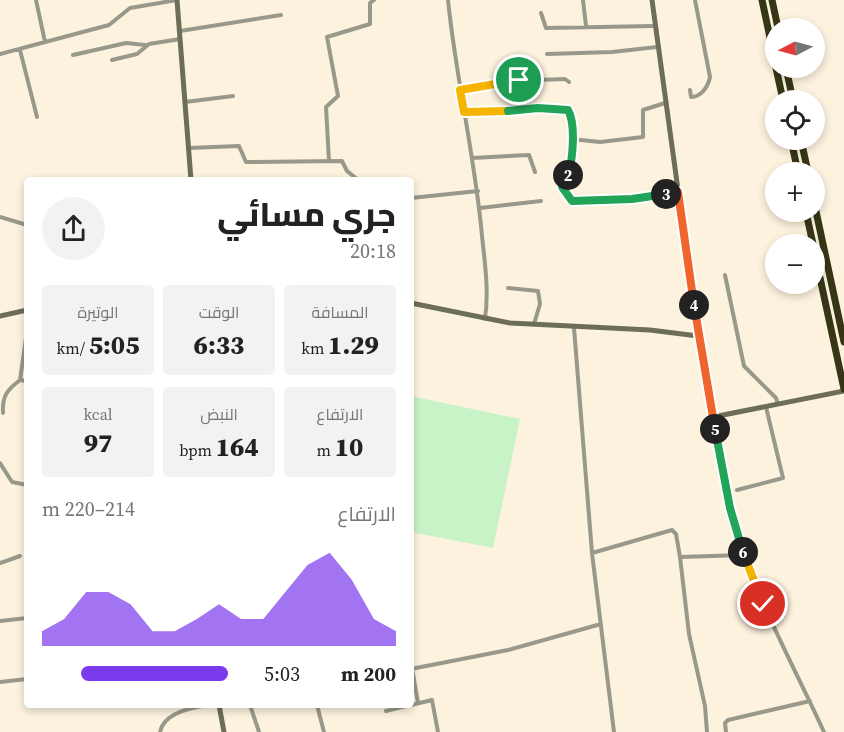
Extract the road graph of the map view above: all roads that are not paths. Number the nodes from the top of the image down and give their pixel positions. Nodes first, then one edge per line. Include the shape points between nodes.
1 (36, 0) edge
2 (178, 0) edge
3 (374, 0) edge
4 (448, 0) edge
5 (583, 0) edge
6 (652, 0) edge
7 (695, 0) edge
8 (762, 0) edge
9 (771, 0) edge
10 (541, 13) dead end
11 (281, 15) dead end
12 (766, 18) edge
13 (776, 18) edge
14 (654, 26) junction
15 (586, 27) junction
16 (180, 31) junction
17 (180, 39) junction
18 (45, 42) junction
19 (145, 45) junction
20 (657, 47) junction
21 (20, 50) junction
22 (0, 54) edge
23 (547, 54) dead end
24 (73, 55) dead end
25 (112, 60) dead end
26 (569, 82) dead end
27 (460, 90) junction
28 (690, 90) dead end
29 (233, 96) dead end
30 (184, 103) junction
31 (665, 103) junction
32 (464, 112) junction
33 (37, 117) dead end
34 (572, 139) junction
35 (188, 148) junction
36 (472, 158) junction
37 (329, 160) junction
38 (535, 172) dead end
39 (191, 177) edge
40 (354, 177) edge
41 (477, 191) junction
42 (678, 192) junction
43 (414, 198) edge
44 (541, 201) dead end
45 (480, 207) junction
46 (0, 217) edge
47 (818, 222) edge
48 (24, 224) edge
49 (725, 275) dead end
50 (508, 288) dead end
51 (823, 294) edge
52 (414, 304) edge
53 (24, 311) edge
54 (0, 316) edge
55 (485, 319) junction
56 (534, 325) junction
57 (574, 328) junction
58 (698, 336) junction
59 (844, 342) edge
60 (24, 352) edge
61 (20, 380) junction
62 (24, 381) edge
63 (844, 390) edge
64 (778, 405) junction
65 (766, 407) junction
66 (3, 413) dead end
67 (713, 417) junction
68 (0, 463) edge
69 (24, 484) edge
70 (738, 490) dead end
71 (592, 553) junction
72 (744, 555) junction
73 (20, 556) dead end
74 (680, 557) junction
75 (0, 563) edge
76 (24, 618) edge
77 (0, 621) edge
78 (601, 624) junction
79 (414, 668) edge
80 (24, 679) edge
81 (0, 682) edge
82 (414, 684) edge
83 (810, 701) junction
84 (418, 703) junction
85 (414, 704) edge
86 (199, 708) edge
87 (220, 708) edge
88 (251, 708) edge
89 (318, 708) edge
90 (398, 708) edge
91 (386, 711) dead end
92 (160, 732) edge
93 (224, 732) edge
94 (259, 732) edge
95 (324, 732) edge
96 (438, 732) edge
97 (614, 732) edge
98 (707, 732) edge
99 (726, 732) edge
100 (824, 732) edge

1 - 18 street
2 - 16 street
2 - 18 street via 128,8 112,23
3 - 37 street via 370,3 370,24 327,37 338,96 326,107
4 - 27 street
5 - 15 street
6 - 14 street
7 - 28 street via 710,77 709,84 696,96 691,97
8 - 12 highway
9 - 13 highway
10 - 15 street via 546,28
11 - 16 street
14 - 15 street
14 - 20 street
16 - 17 street
17 - 19 street
17 - 30 street
18 - 21 street
19 - 24 street via 126,43
19 - 25 street via 138,54
20 - 23 street
20 - 31 street
21 - 22 street
21 - 33 street
26 - 27 street via 519,80
27 - 32 street
29 - 30 street
30 - 35 street
31 - 34 street via 643,110 643,138 600,142
31 - 42 street
32 - 34 street via 564,109 570,113
32 - 36 street
34 - 42 street via 570,172 562,187 572,201 632,199
35 - 37 street via 239,146 246,162
35 - 39 street
36 - 38 street via 529,155
36 - 41 street
37 - 40 street via 342,161
41 - 43 street
41 - 45 street
42 - 58 street
44 - 45 street
45 - 55 street via 487,290
46 - 48 street
47 - 59 highway
49 - 64 street via 744,366 776,398
50 - 56 street via 537,291 540,304
51 - 63 highway
52 - 55 street
53 - 54 street
55 - 56 street
56 - 57 street
57 - 58 street
57 - 71 street
58 - 67 street
60 - 61 street
61 - 62 street
61 - 66 street via 4,394
63 - 64 street
64 - 65 street
65 - 67 street
65 - 70 street via 783,478
67 - 72 street via 730,508
68 - 69 street via 12,482
71 - 74 street via 672,530
71 - 78 street
72 - 74 street
72 - 83 street via 774,630
73 - 75 street
74 - 98 street
76 - 77 street
78 - 79 street via 508,650
78 - 97 street
80 - 81 street
82 - 84 street
83 - 99 street via 728,720
83 - 100 street
84 - 85 street
84 - 96 street via 432,700
86 - 92 street via 169,716
87 - 93 street
88 - 94 street
89 - 95 street
90 - 91 street

